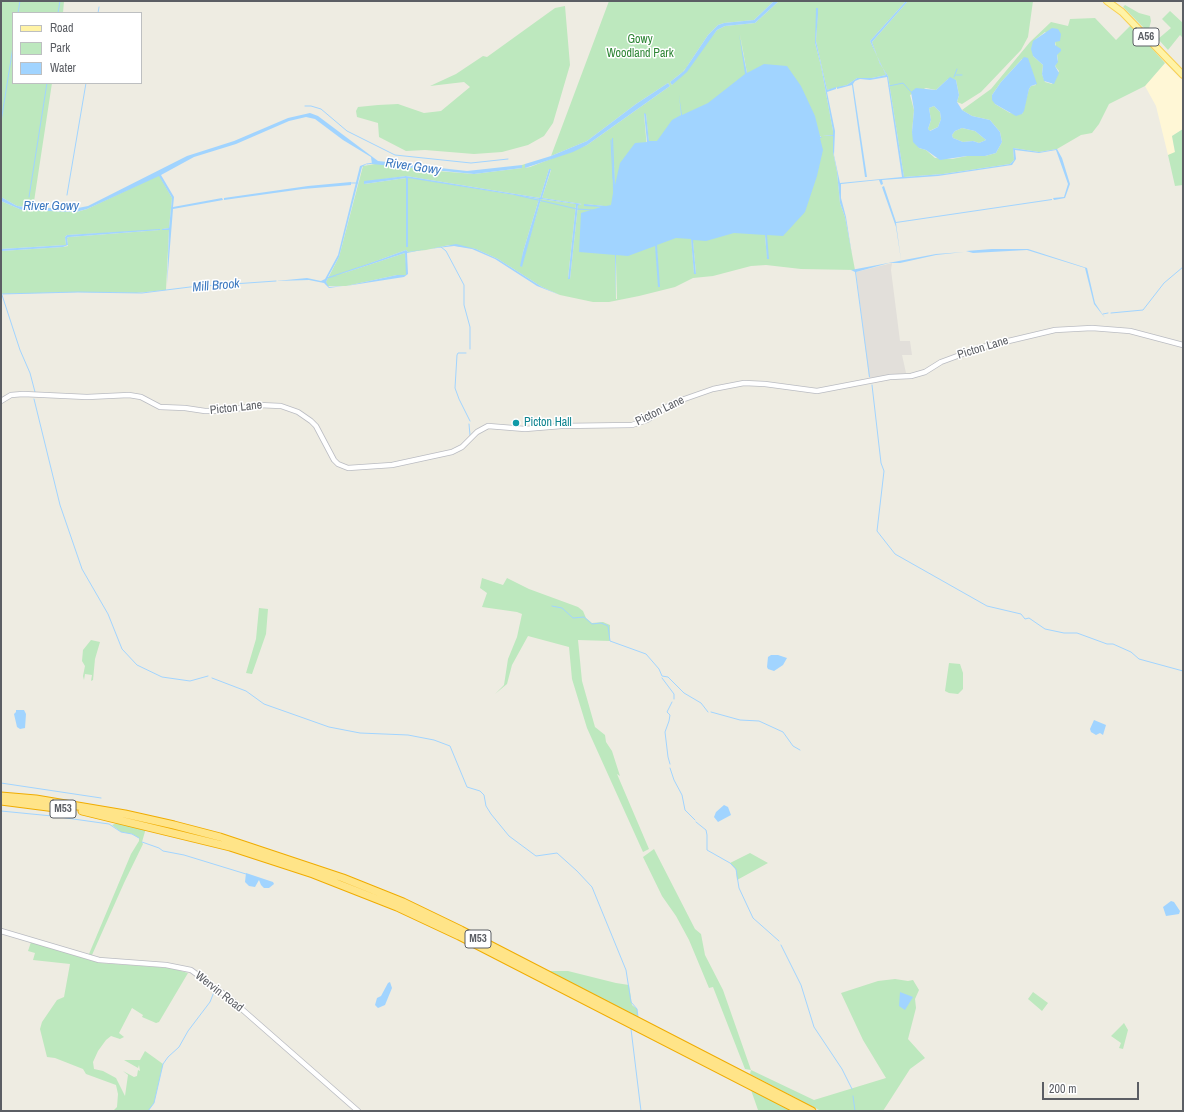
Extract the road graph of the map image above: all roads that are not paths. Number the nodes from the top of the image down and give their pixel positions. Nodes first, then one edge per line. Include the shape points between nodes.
1 (1107, 1) edge
2 (1183, 75) edge
3 (1183, 344) edge
4 (1, 401) edge
5 (1, 796) edge
6 (1, 802) edge
7 (1, 931) edge
8 (358, 1111) edge
9 (800, 1111) edge
10 (812, 1111) edge

1 - 2 main road, A56 via 1122,12
3 - 4 street, Picton Lane via 1130,331 1092,328 1055,330 979,348 941,362 926,372 911,376 817,391 744,383 713,389 673,403 647,420 632,425 525,429 488,426 452,452 392,465 355,468 338,464 316,426 298,412 281,406 259,405 205,412 160,406 141,397 129,395 87,397 23,394 11,395
5 - 10 highway, M53 via 125,814 174,825 220,837 343,878 403,902 461,930
6 - 9 highway, M53 via 85,812 204,840 355,890 459,936
7 - 8 street, Wervin Road via 99,960 166,965 191,970 228,997

